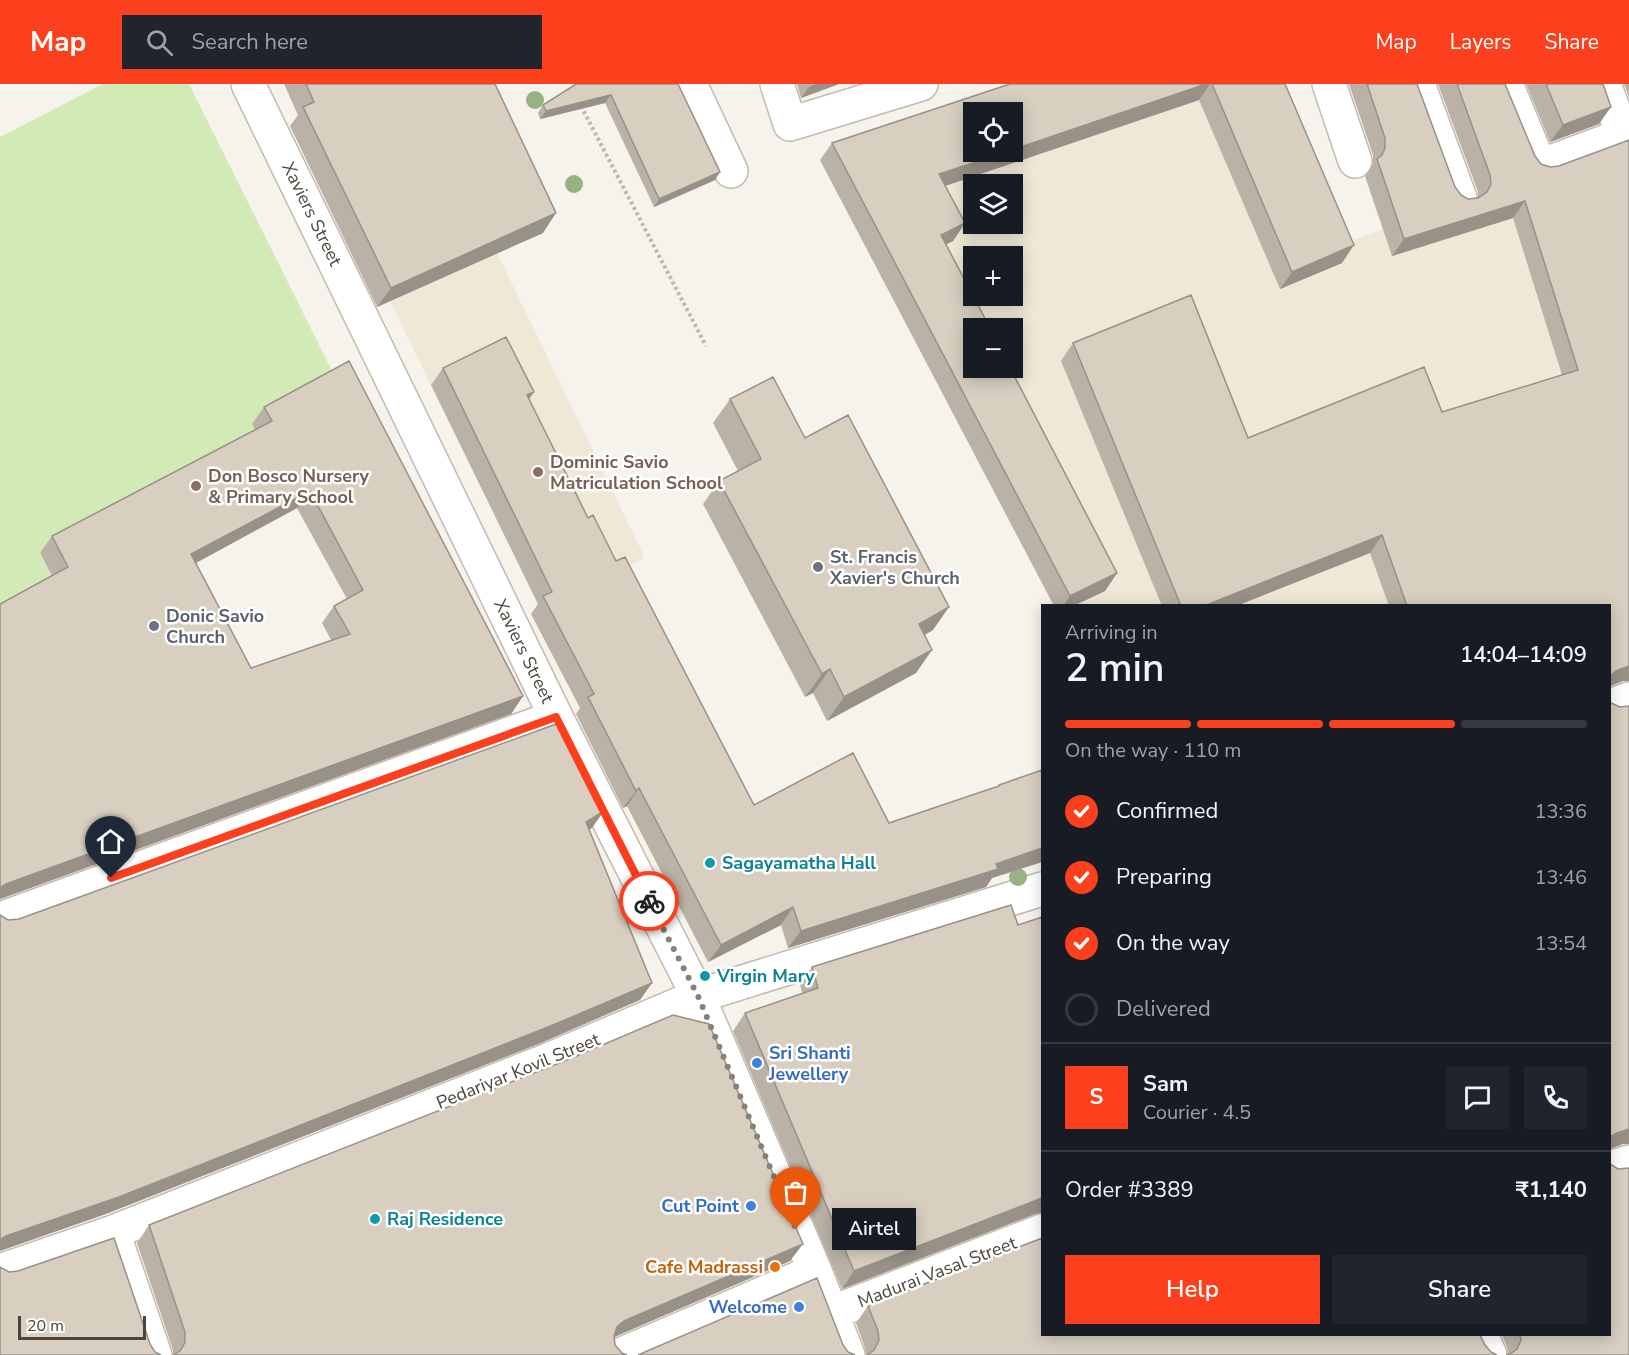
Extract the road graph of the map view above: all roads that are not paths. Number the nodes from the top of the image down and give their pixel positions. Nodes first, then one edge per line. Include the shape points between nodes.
1 (248, 84) edge
2 (690, 84) edge
3 (777, 84) edge
4 (921, 84) edge
5 (1329, 84) edge
6 (1418, 84) edge
7 (1506, 84) edge
8 (1604, 84) edge
9 (1626, 134) edge
10 (1355, 161) dead end
11 (731, 171) dead end
12 (1460, 198) edge
13 (1629, 699) edge
14 (1611, 706) edge
15 (556, 717) junction
16 (1041, 889) edge
17 (0, 919) edge
18 (698, 996) junction
19 (1629, 1162) edge
20 (1611, 1168) edge
21 (1041, 1231) edge
22 (113, 1232) junction
23 (0, 1271) edge
24 (815, 1271) junction
25 (831, 1312) junction
26 (1481, 1336) edge
27 (155, 1355) edge
28 (620, 1355) edge
29 (848, 1355) edge
30 (1490, 1355) edge

1 - 15 street, Xaviers Street
2 - 11 street
3 - 4 street via 790,123
5 - 10 street
6 - 12 street
7 - 9 street via 1540,166
8 - 9 street
13 - 14 street
15 - 17 street
15 - 18 street, Xaviers Street
16 - 18 street, Pedariyar Kovil Street
18 - 22 street, Pedariyar Kovil Street via 548,1060
18 - 24 street, Xaviers Street
19 - 20 street
21 - 25 street, Madurai Vasal Street
22 - 23 street, Pedariyar Kovil Street
22 - 27 street
24 - 25 street, Xaviers Street
24 - 28 street
25 - 29 street, Xaviers Street
26 - 30 street

